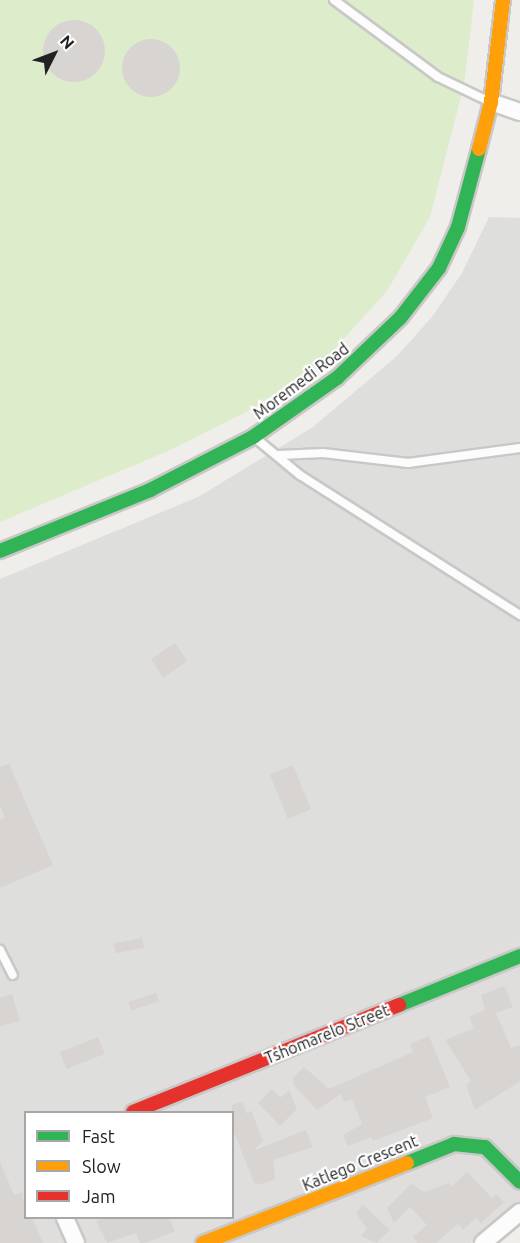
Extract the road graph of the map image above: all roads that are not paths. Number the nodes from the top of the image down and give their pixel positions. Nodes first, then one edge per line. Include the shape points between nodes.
1 (334, 0) edge
2 (503, 0) edge
3 (491, 102) junction
4 (520, 112) edge
5 (253, 437) junction
6 (520, 448) edge
7 (279, 455) junction
8 (0, 551) edge
9 (520, 615) edge
10 (0, 950) edge
11 (520, 956) edge
12 (13, 975) dead end
13 (138, 1111) edge
14 (520, 1182) edge
15 (520, 1212) edge
16 (65, 1219) edge
17 (76, 1243) edge
18 (203, 1243) edge
19 (483, 1243) edge

1 - 3 lane via 438,77
2 - 3 street, Moremedi Road
3 - 4 street
3 - 5 street, Moremedi Road via 458,227 427,283 401,317 337,378
5 - 7 lane
5 - 8 street, Moremedi Road via 150,490
6 - 7 lane via 408,463 323,453
7 - 9 lane via 300,475
10 - 12 lane
11 - 13 street, Tshomarelo Street
14 - 18 street, Katlego Crescent via 484,1147 454,1144
15 - 19 street
16 - 17 street

